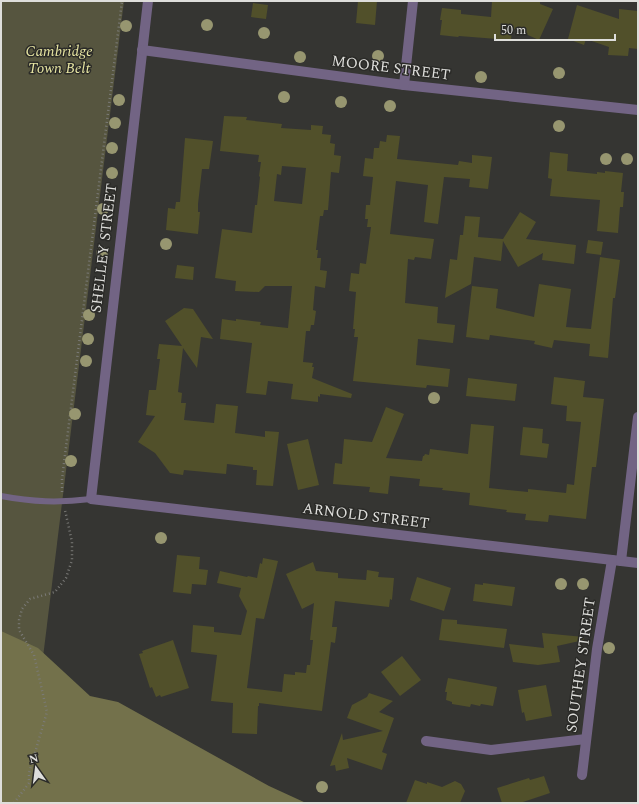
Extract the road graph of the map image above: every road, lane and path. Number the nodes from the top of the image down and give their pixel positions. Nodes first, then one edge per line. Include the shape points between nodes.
1 (122, 1) edge
2 (148, 1) edge
3 (413, 1) edge
4 (142, 50) junction
5 (404, 85) junction
6 (638, 110) edge
7 (638, 417) edge
8 (62, 492) dead end
9 (1, 496) edge
10 (90, 499) junction
11 (66, 514) dead end
12 (617, 560) junction
13 (638, 563) edge
14 (586, 739) junction
15 (426, 741) dead end
16 (582, 775) dead end
17 (14, 803) edge

1 - 8 path
2 - 4 street, SHELLEY STREET
3 - 5 street
4 - 5 street, MOORE STREET
4 - 10 street, SHELLEY STREET
5 - 6 street, MOORE STREET
7 - 12 street, SOUTHEY STREET
9 - 10 lane via 64,502
10 - 12 street, ARNOLD STREET
11 - 17 path via 72,542 72,560 66,578 55,592 30,599 22,609 19,620 19,630 34,655 47,712 28,783
12 - 13 street, ARNOLD STREET
12 - 14 street, SOUTHEY STREET via 597,649
14 - 15 street via 491,750
14 - 16 street, SOUTHEY STREET

